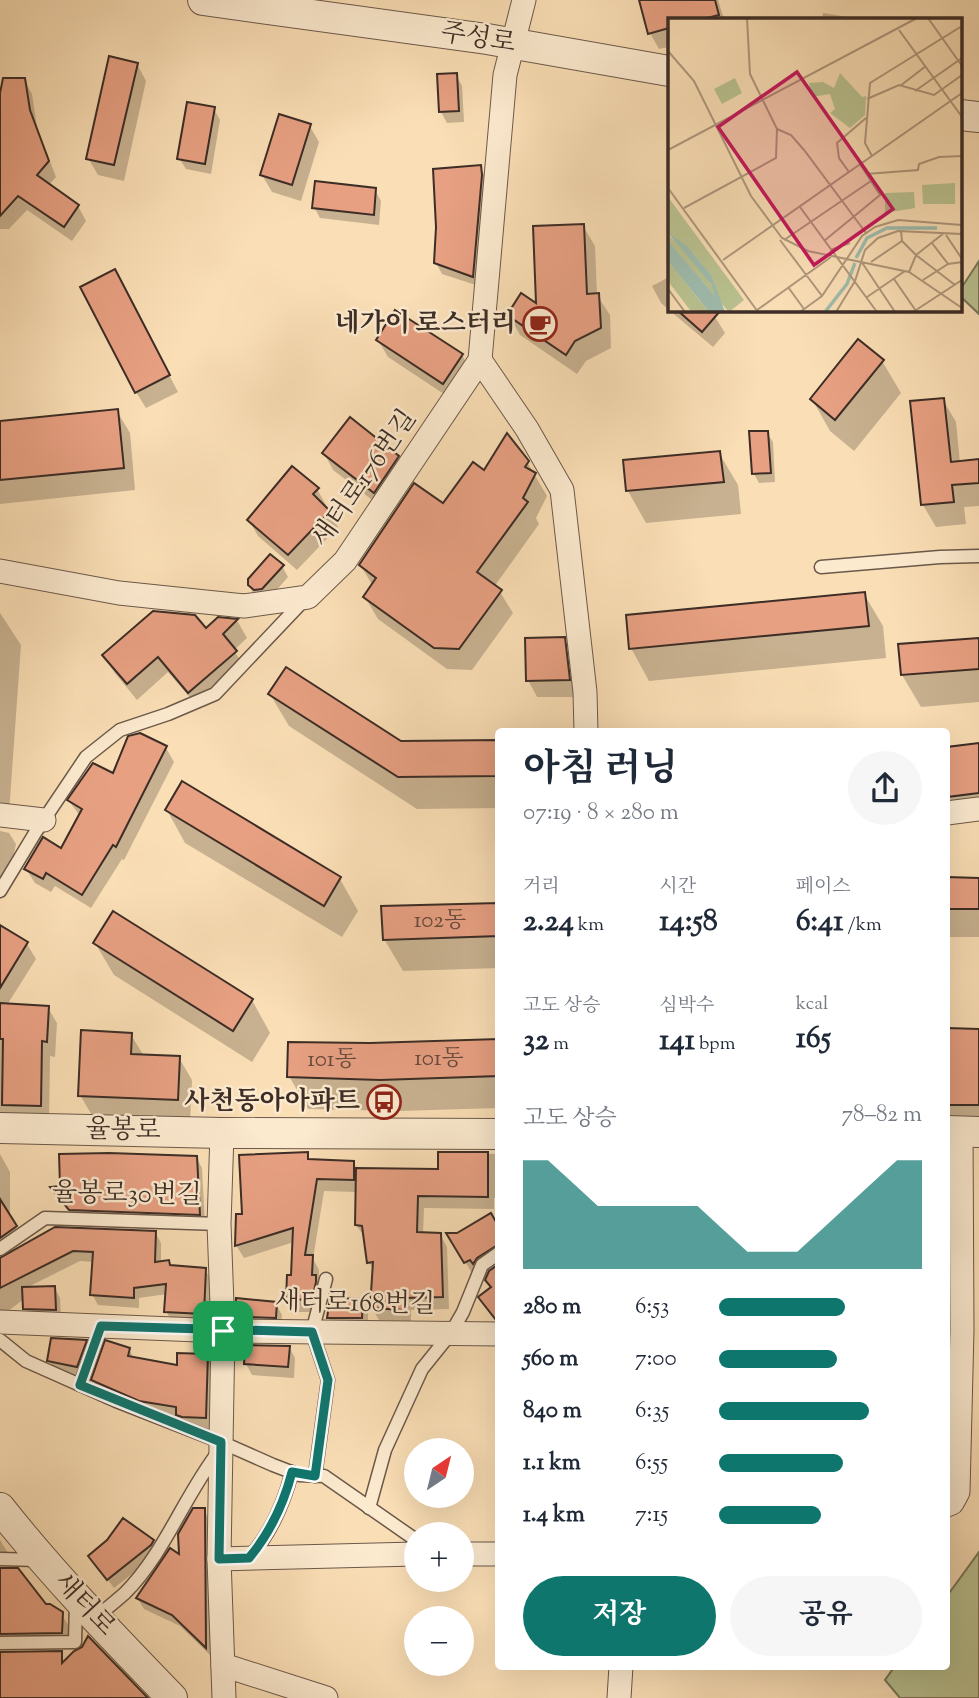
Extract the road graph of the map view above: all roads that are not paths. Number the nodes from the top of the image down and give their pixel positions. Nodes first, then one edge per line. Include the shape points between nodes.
1 (203, 0) edge
2 (524, 0) edge
3 (512, 44) junction
4 (668, 71) edge
5 (480, 360) junction
6 (979, 556) edge
7 (821, 567) dead end
8 (0, 571) edge
9 (308, 597) junction
10 (586, 728) edge
11 (979, 809) edge
12 (950, 813) edge
13 (0, 815) edge
14 (44, 820) junction
15 (0, 891) edge
16 (0, 1128) edge
17 (962, 1131) edge
18 (222, 1133) junction
19 (495, 1134) edge
20 (219, 1224) junction
21 (970, 1247) edge
22 (0, 1249) edge
23 (495, 1256) edge
24 (326, 1279) dead end
25 (0, 1322) edge
26 (101, 1326) junction
27 (954, 1330) edge
28 (223, 1331) junction
29 (312, 1332) junction
30 (451, 1334) junction
31 (495, 1334) edge
32 (0, 1340) edge
33 (80, 1385) junction
34 (221, 1445) junction
35 (292, 1472) junction
36 (315, 1476) junction
37 (950, 1504) edge
38 (0, 1508) edge
39 (369, 1508) junction
40 (404, 1532) edge
41 (404, 1554) edge
42 (474, 1554) edge
43 (495, 1555) edge
44 (249, 1558) junction
45 (0, 1559) edge
46 (219, 1559) junction
47 (42, 1560) junction
48 (86, 1608) junction
49 (0, 1643) edge
50 (223, 1665) junction
51 (624, 1670) edge
52 (172, 1698) edge
53 (224, 1698) edge
54 (326, 1698) edge
55 (619, 1698) edge

1 - 3 street, 주성로
2 - 3 street, 새터로176번길
3 - 4 street, 주성로
3 - 5 street, 새터로176번길 via 505,75
5 - 9 street, 새터로176번길 via 345,561
5 - 10 street via 562,490
6 - 7 lane
8 - 9 street via 119,593 244,606
9 - 14 lane, 새터로176번길 via 215,694 120,730 86,757
11 - 12 street
13 - 14 street
14 - 15 lane, 새터로176번길
16 - 18 street, 율봉로
17 - 21 street
18 - 19 street, 율봉로
18 - 20 street, 율봉로30번길
20 - 22 lane, 율봉로30번길 via 45,1218
20 - 28 street, 율봉로30번길
21 - 27 street
23 - 30 lane via 482,1265
24 - 29 lane
25 - 26 street, 새터로168번길
26 - 28 street, 새터로168번길
26 - 33 lane
27 - 37 street via 958,1492
28 - 29 street, 새터로168번길
28 - 34 street, 율봉로30번길
29 - 30 street, 새터로168번길
29 - 36 lane via 328,1380
30 - 31 street, 새터로168번길
30 - 39 lane via 422,1369 385,1450
32 - 33 lane via 26,1361
33 - 34 lane
34 - 35 lane
34 - 46 street, 율봉로30번길
34 - 48 lane via 151,1560 126,1592
35 - 36 lane
35 - 44 lane via 262,1543
36 - 39 lane via 324,1476
38 - 47 street, 새터로
39 - 40 lane
41 - 44 street
42 - 43 street
44 - 46 street
45 - 47 lane
46 - 50 street, 율봉로30번길
47 - 48 street, 새터로
48 - 49 lane via 75,1642
48 - 52 street, 새터로
50 - 53 street, 율봉로30번길
50 - 54 street
51 - 55 street

